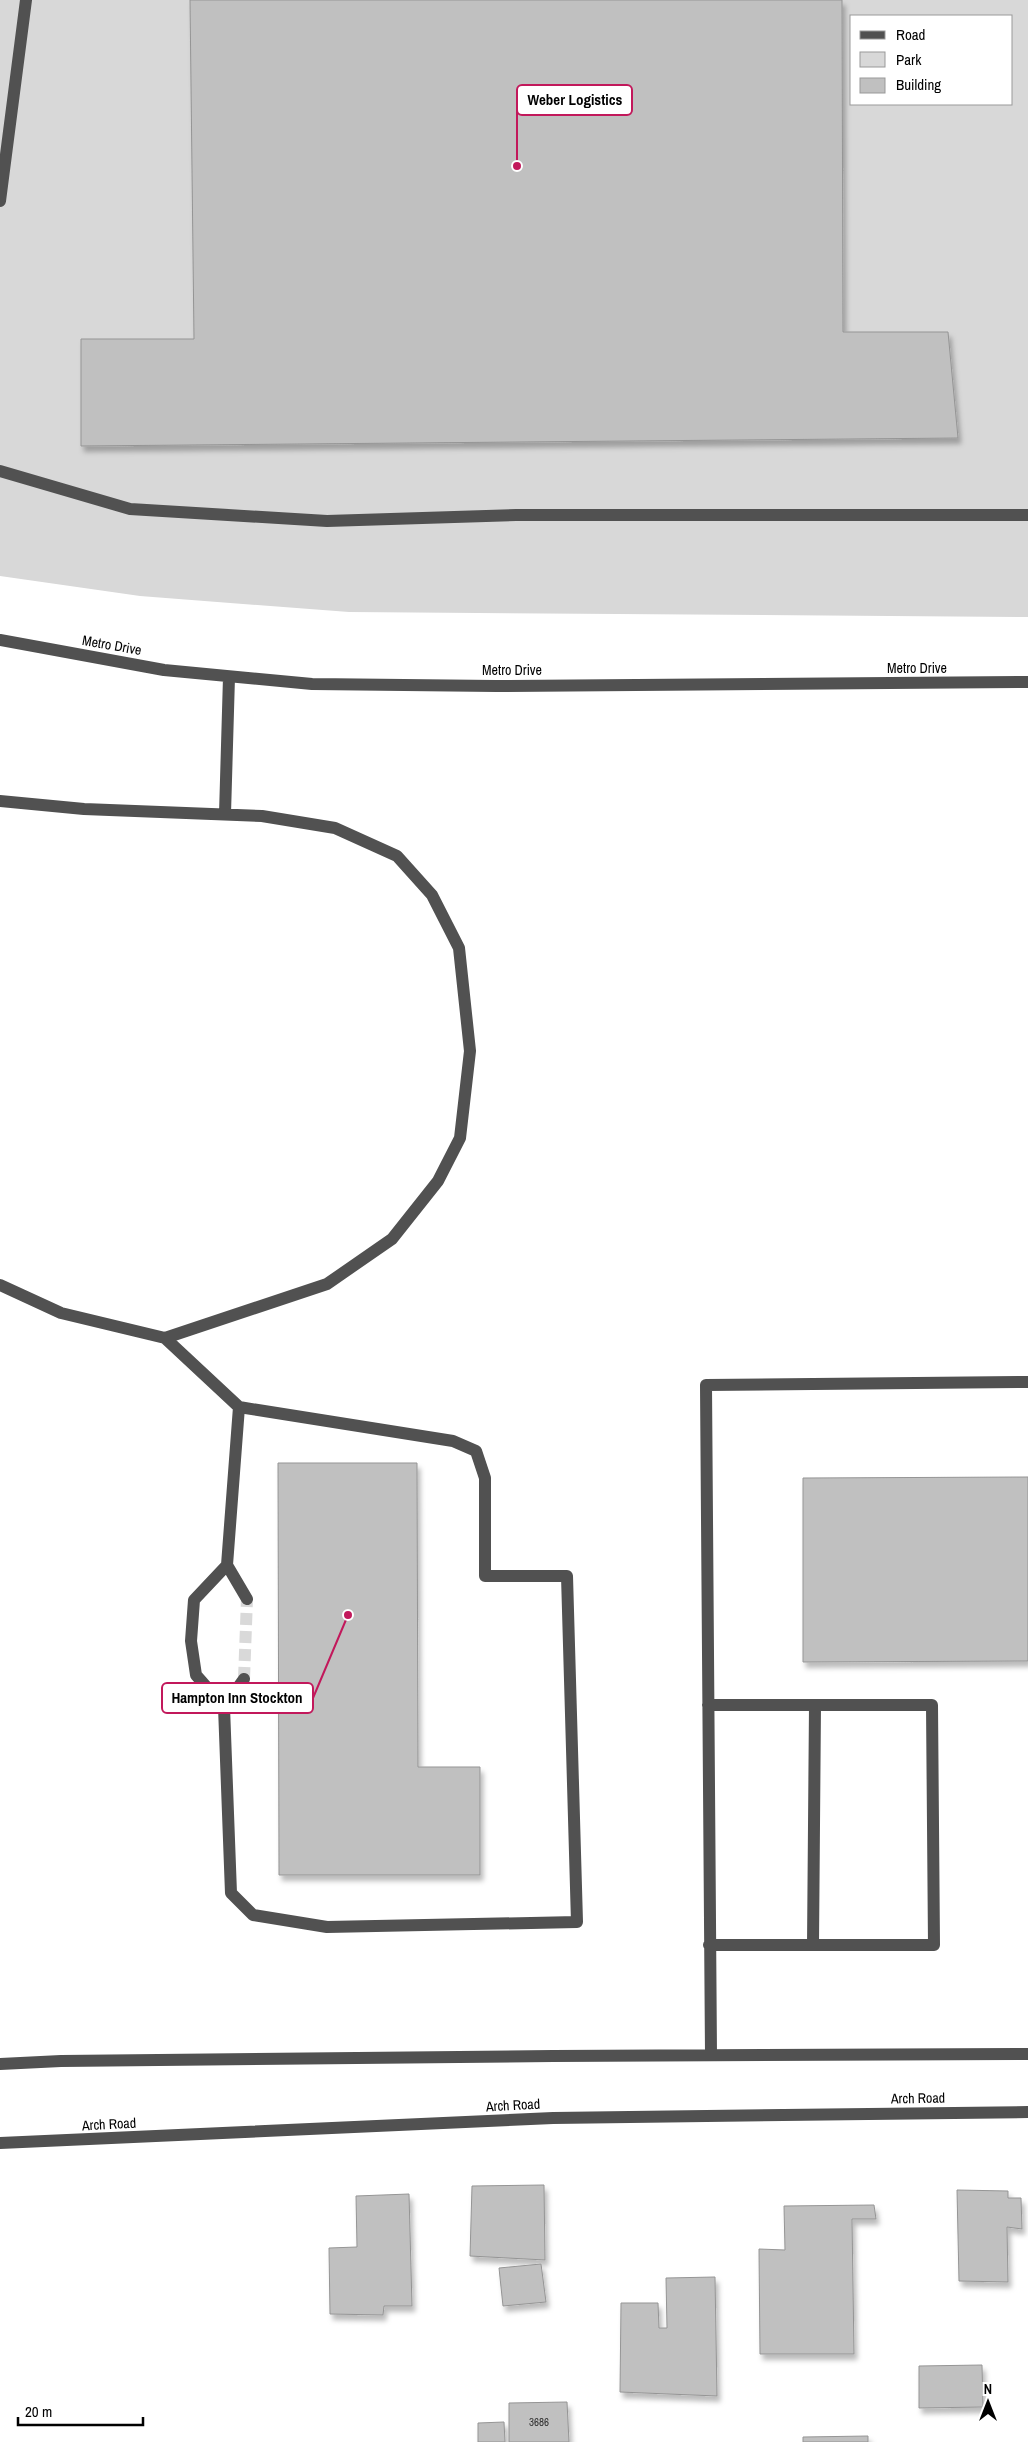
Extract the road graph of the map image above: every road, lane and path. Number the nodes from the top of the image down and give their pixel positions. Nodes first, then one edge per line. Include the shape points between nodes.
1 (26, 0) edge
2 (0, 201) edge
3 (0, 471) edge
4 (1028, 515) edge
5 (0, 640) edge
6 (229, 677) junction
7 (1028, 682) edge
8 (0, 801) edge
9 (225, 814) junction
10 (0, 1285) edge
11 (165, 1338) junction
12 (1028, 1382) edge
13 (239, 1407) junction
14 (227, 1564) junction
15 (246, 1599) tunnel mouth
16 (244, 1679) tunnel mouth
17 (708, 1705) junction
18 (815, 1705) junction
19 (224, 1707) junction
20 (709, 1944) junction
21 (813, 1944) junction
22 (1028, 2054) edge
23 (711, 2055) junction
24 (0, 2064) edge
25 (1028, 2112) edge
26 (0, 2143) edge

1 - 2 street
3 - 4 street via 130,509 327,521 516,515
5 - 6 street, Metro Drive via 164,670
6 - 7 street, Metro Drive via 312,684 496,686
6 - 9 street
8 - 9 street via 84,810
9 - 11 street via 262,816 335,828 397,856 432,895 459,948 470,1051 460,1138 438,1181 392,1239 327,1284
10 - 11 street via 61,1313
11 - 13 street
12 - 17 street via 706,1385
13 - 14 street
13 - 19 street via 453,1441 476,1451 485,1478 485,1576 567,1576 577,1922 327,1927 253,1915 231,1893
14 - 15 street
14 - 19 street via 194,1600 191,1641 196,1675
16 - 19 street
17 - 18 street
17 - 20 street
18 - 21 street
18 - 21 street via 932,1705 934,1944
20 - 21 street
20 - 23 street
22 - 23 street
23 - 24 street
25 - 26 street, Arch Road via 552,2118

